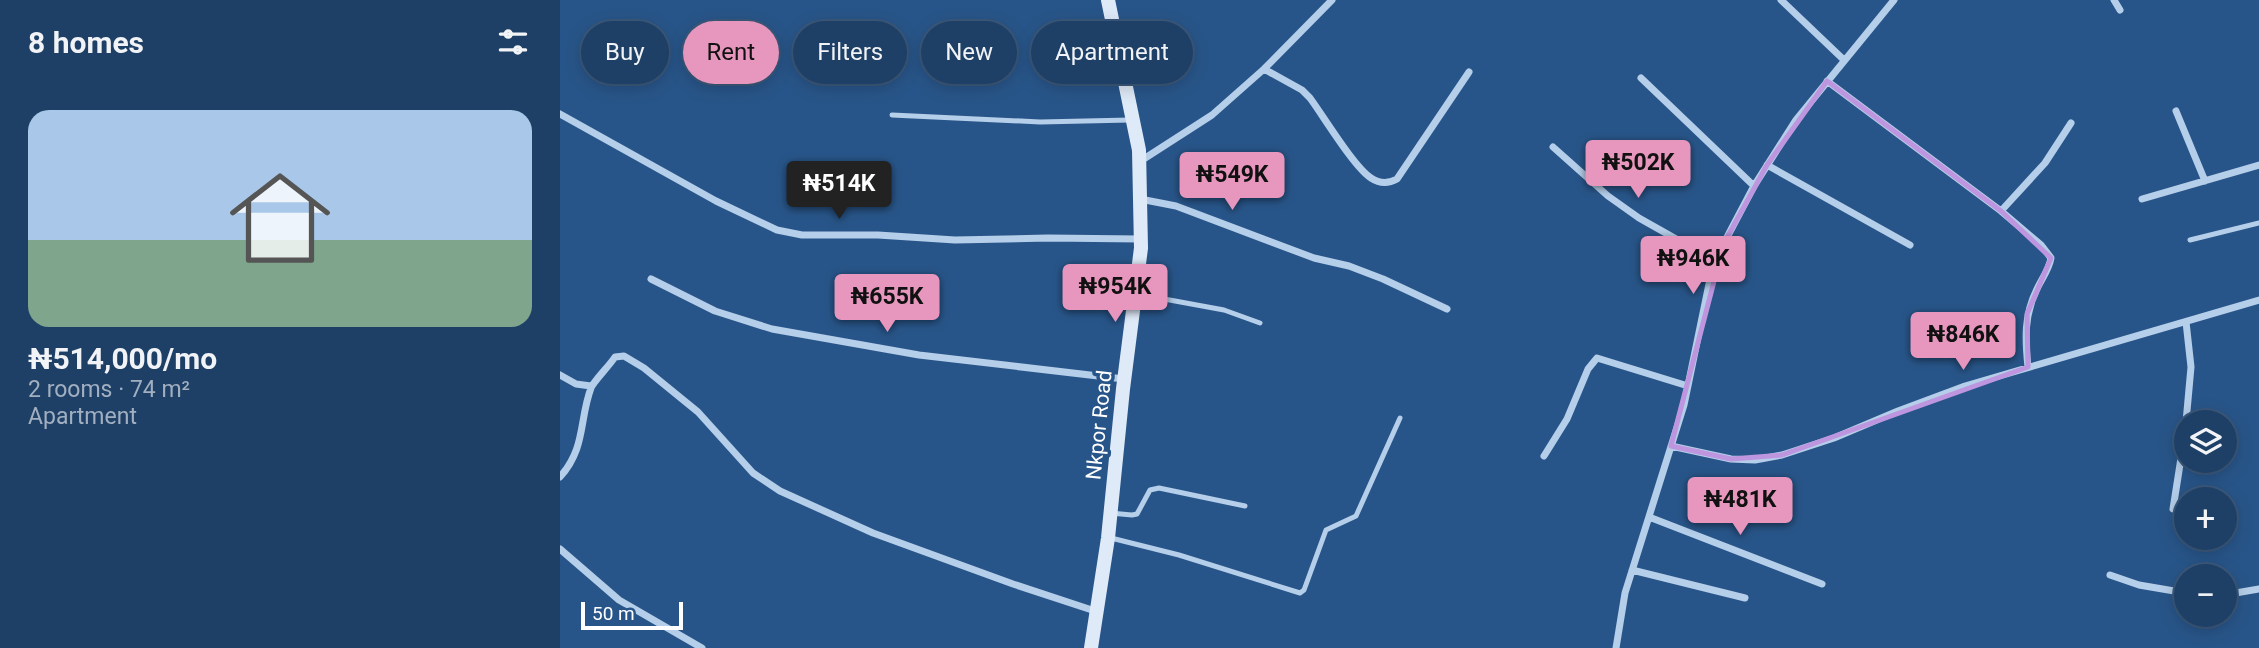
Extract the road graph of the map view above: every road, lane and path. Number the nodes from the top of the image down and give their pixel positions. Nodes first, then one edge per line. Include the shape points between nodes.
1 (1108, 0) edge
2 (1332, 0) edge
3 (1781, 0) edge
4 (1894, 0) edge
5 (2113, 0) edge
6 (2120, 10) dead end
7 (1844, 60) junction
8 (1264, 69) junction
9 (1469, 72) dead end
10 (1641, 78) dead end
11 (1828, 80) junction
12 (2176, 111) dead end
13 (560, 114) edge
14 (892, 115) dead end
15 (1133, 120) junction
16 (2071, 123) dead end
17 (1553, 147) dead end
18 (1139, 163) junction
19 (1767, 165) junction
20 (2259, 165) edge
21 (2205, 181) junction
22 (1754, 186) junction
23 (1140, 199) junction
24 (2141, 200) dead end
25 (2001, 211) junction
26 (2259, 223) edge
27 (1141, 239) junction
28 (2190, 240) dead end
29 (1910, 245) dead end
30 (1717, 262) junction
31 (651, 279) dead end
32 (1137, 294) junction
33 (2259, 300) edge
34 (1447, 309) dead end
35 (2186, 322) junction
36 (1260, 323) dead end
37 (2028, 367) junction
38 (560, 375) edge
39 (1125, 379) junction
40 (591, 386) junction
41 (1688, 386) junction
42 (2187, 410) edge
43 (1400, 418) dead end
44 (1671, 446) junction
45 (1544, 456) dead end
46 (2179, 473) edge
47 (560, 477) edge
48 (1245, 506) dead end
49 (2173, 509) dead end
50 (1110, 513) junction
51 (1648, 517) junction
52 (1108, 538) junction
53 (560, 549) edge
54 (1632, 570) junction
55 (2110, 575) dead end
56 (1822, 584) dead end
57 (2259, 589) edge
58 (2174, 591) edge
59 (2237, 593) edge
60 (1745, 598) dead end
61 (1095, 611) junction
62 (702, 648) edge
63 (1091, 648) edge
64 (1616, 648) edge

1 - 15 street, Nkpor Road
2 - 8 street
3 - 7 street
4 - 7 street
5 - 6 street
7 - 11 street
8 - 9 street via 1302,90 1361,169 1381,183 1397,179
8 - 18 street via 1212,115
10 - 22 street
11 - 19 street
11 - 25 street
12 - 21 street
13 - 27 street via 777,230 802,235 956,240
14 - 15 lane via 1040,122
15 - 18 street, Nkpor Road
16 - 25 street via 2045,163
17 - 30 street via 1639,218
18 - 23 street, Nkpor Road
19 - 22 street
19 - 29 street
20 - 21 street
21 - 24 street
22 - 30 street
23 - 27 street, Nkpor Road
23 - 34 street via 1176,206 1314,258 1349,266
25 - 37 street via 2051,258 2027,314
26 - 28 lane
27 - 32 street, Nkpor Road
30 - 41 street
31 - 39 street via 715,312 772,329 933,357
32 - 36 lane via 1224,310
32 - 39 street, Nkpor Road
33 - 35 street
35 - 37 street
35 - 42 street
37 - 44 street via 1782,455 1731,459
38 - 40 street
39 - 50 street, Nkpor Road
40 - 47 street via 581,439 569,468
40 - 61 street via 615,357 624,356 698,412 753,473 780,491 873,533
41 - 44 street
41 - 45 street via 1597,358
43 - 52 lane via 1356,516 1326,530 1300,593
44 - 51 street
46 - 49 street
48 - 50 lane via 1159,488 1150,491 1137,514
50 - 52 street, Nkpor Road
51 - 54 street
51 - 56 street
52 - 61 street, Nkpor Road
53 - 62 street via 619,600
54 - 60 street
54 - 64 street
55 - 58 street
57 - 59 street
61 - 63 street, Nkpor Road

